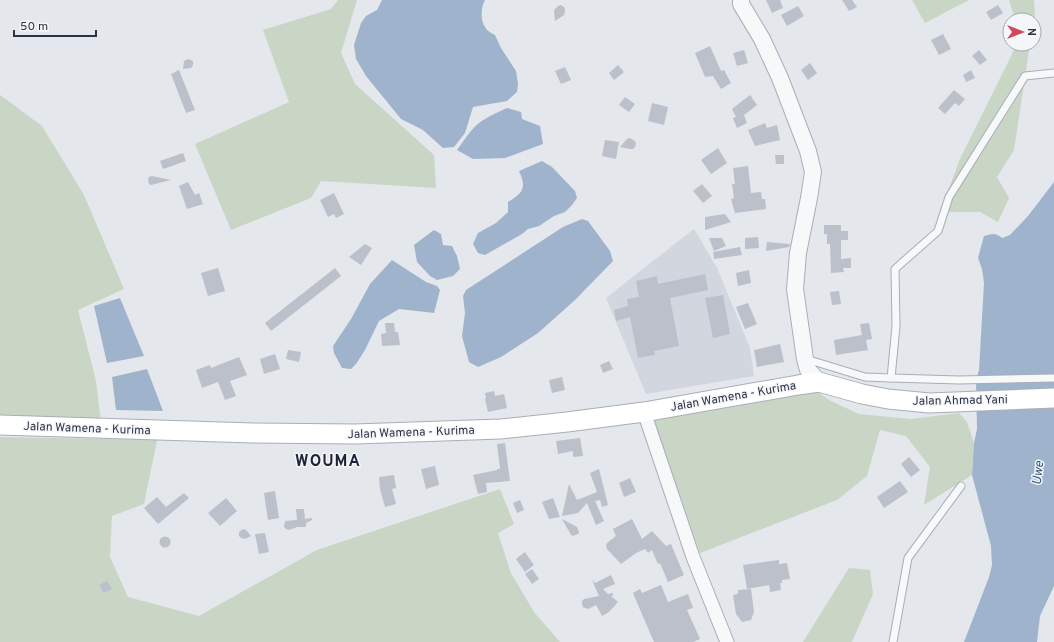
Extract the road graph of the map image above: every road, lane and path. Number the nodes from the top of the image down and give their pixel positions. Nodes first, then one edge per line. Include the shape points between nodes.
1 (741, 0) edge
2 (1054, 73) edge
3 (806, 359) junction
4 (890, 378) junction
5 (1054, 378) edge
6 (819, 382) junction
7 (1054, 398) edge
8 (644, 412) junction
9 (0, 425) edge
10 (961, 486) dead end
11 (728, 642) edge
12 (893, 642) edge

1 - 3 street via 780,78 808,151 813,172 798,253 795,289
2 - 4 lane via 1025,76 949,197 938,231 895,269 896,326
3 - 4 lane via 865,377
3 - 6 street via 808,370
4 - 5 lane
6 - 7 main road, Jalan Ahmad Yani via 888,399 929,403
6 - 8 main road, Jalan Wamena - Kurima
8 - 9 main road, Jalan Wamena - Kurima via 501,429 355,434 253,434
8 - 11 street via 693,557
10 - 12 lane via 908,558

